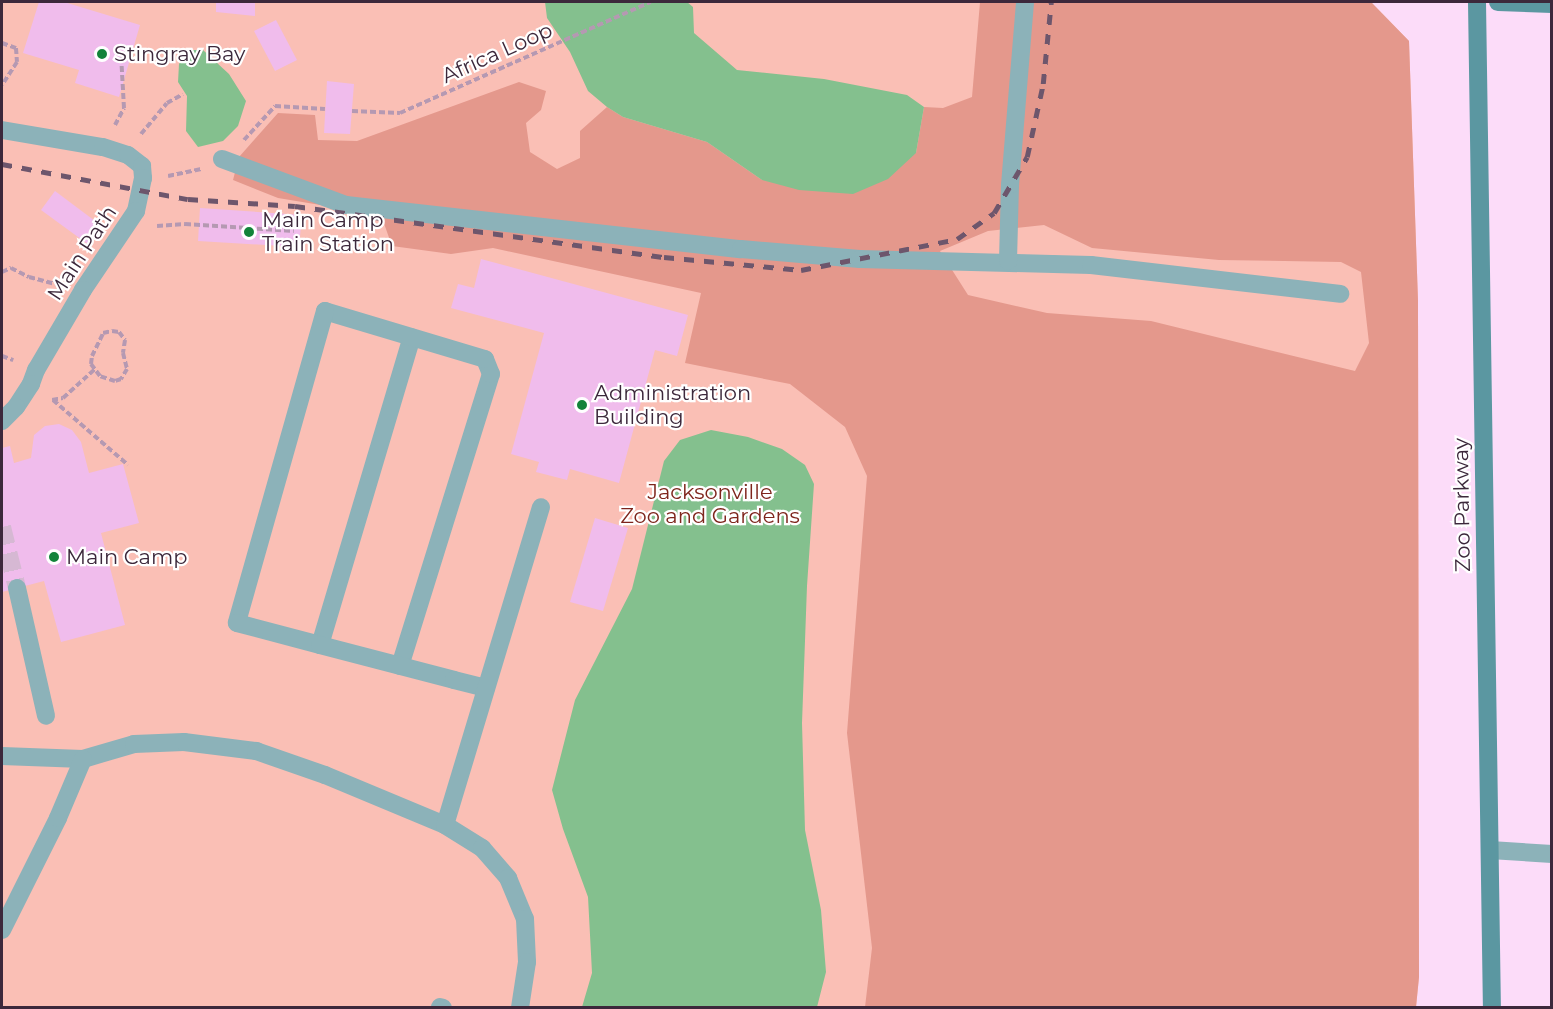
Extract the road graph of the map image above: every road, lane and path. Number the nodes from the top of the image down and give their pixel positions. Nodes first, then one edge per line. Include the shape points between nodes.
1 (650, 2) edge
2 (1025, 2) edge
3 (1477, 2) edge
4 (1498, 2) edge
5 (1551, 4) edge
6 (2, 43) edge
7 (121, 54) dead end
8 (2, 85) edge
9 (183, 94) dead end
10 (325, 109) dead end
11 (352, 111) dead end
12 (2, 130) edge
13 (104, 147) junction
14 (128, 155) junction
15 (226, 157) junction
16 (143, 178) junction
17 (125, 228) junction
18 (294, 231) dead end
19 (1008, 261) junction
20 (2, 272) edge
21 (84, 290) junction
22 (1341, 294) dead end
23 (412, 337) junction
24 (95, 369) junction
25 (53, 400) junction
26 (16, 407) junction
27 (2, 421) edge
28 (128, 465) dead end
29 (541, 507) dead end
30 (17, 588) tunnel mouth
31 (320, 645) junction
32 (400, 666) junction
33 (486, 688) junction
34 (46, 716) dead end
35 (2, 756) edge
36 (83, 759) junction
37 (445, 825) junction
38 (1490, 850) junction
39 (1551, 854) edge
40 (2, 930) edge
41 (520, 1008) edge
42 (1492, 1008) edge

1 - 11 path, Africa Loop via 400,113
2 - 19 street
3 - 38 main road, Zoo Parkway
4 - 5 main road
6 - 8 path via 16,48 17,62
7 - 13 path via 124,108
9 - 14 path via 167,104 146,127
10 - 15 path via 275,106
12 - 13 street
13 - 14 street
14 - 16 street via 142,166
15 - 16 path via 195,172
15 - 19 street via 346,205 753,250 860,259
16 - 17 street, Main Path via 136,211
17 - 18 path via 185,224
17 - 21 street, Main Path
19 - 22 street via 1091,265
20 - 21 path via 11,268 29,278
21 - 26 street, Main Path
23 - 31 street
23 - 31 street via 325,311 237,623
23 - 32 street via 485,359 491,374
24 - 24 path via 106,380 121,379 125,374 125,340 119,332 103,333 92,356
24 - 25 path via 63,398
25 - 26 path
25 - 28 path
26 - 27 street, Main Path
29 - 33 street
30 - 34 street
31 - 32 street
32 - 33 street
33 - 37 street
35 - 36 street
36 - 37 street via 134,744 184,742 256,751
36 - 40 street
37 - 41 street via 482,848 508,878 525,919 527,962
38 - 39 street
38 - 42 main road, Zoo Parkway

